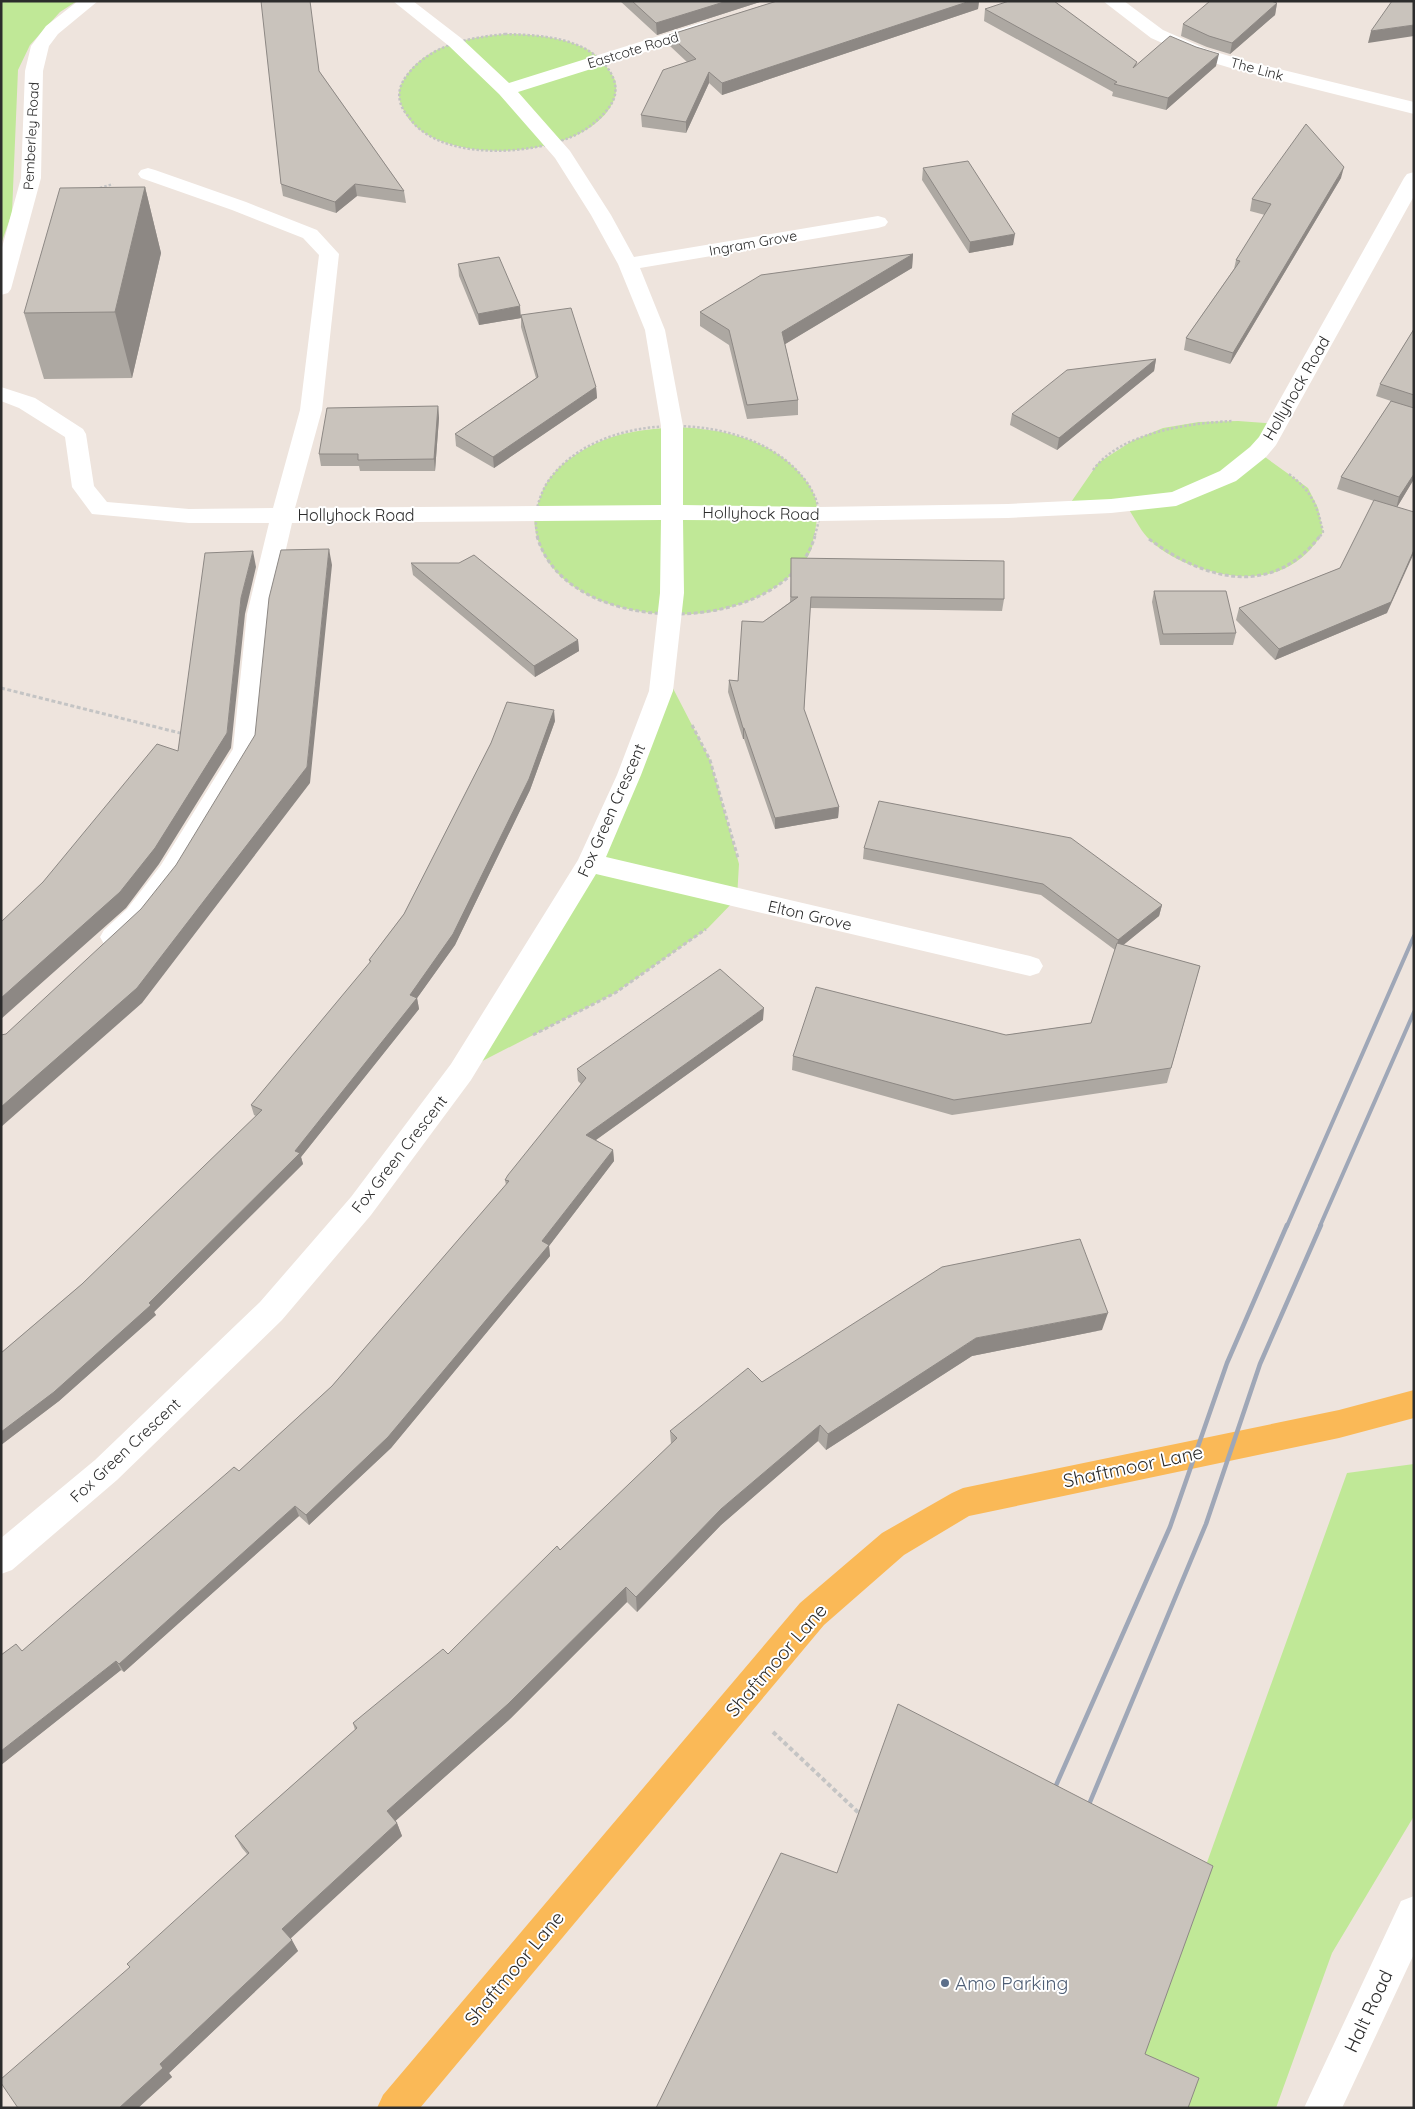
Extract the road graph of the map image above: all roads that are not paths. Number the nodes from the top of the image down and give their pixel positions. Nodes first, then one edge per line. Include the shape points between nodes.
1 (90, 1) edge
2 (402, 1) edge
3 (1112, 1) edge
4 (723, 22) edge
5 (506, 90) junction
6 (1414, 108) edge
7 (148, 174) road end
8 (1414, 178) edge
9 (878, 222) dead end
10 (628, 264) junction
11 (1, 289) edge
12 (1, 394) edge
13 (673, 512) junction
14 (282, 515) junction
15 (590, 863) junction
16 (100, 948) edge
17 (1030, 966) dead end
18 (1414, 1404) edge
19 (1, 1559) edge
20 (1414, 1914) edge
21 (406, 2104) edge
22 (1323, 2108) edge

1 - 11 street, Pemberley Road via 52,30 40,46 34,71 31,178
2 - 5 street, Fox Green Crescent via 455,42
3 - 6 street, The Link via 1157,34 1200,53
4 - 5 street, Eastcote Road
5 - 10 street, Fox Green Crescent via 563,155 602,215
7 - 14 street via 310,234 328,254 311,410
8 - 13 street, Hollyhock Road via 1268,440 1228,476 1176,499 1126,505 819,514
9 - 10 street, Ingram Grove
10 - 13 street, Fox Green Crescent via 655,330 672,417
12 - 14 street, Hollyhock Road via 28,404 74,434 83,487 100,509 189,516
13 - 14 street, Hollyhock Road
13 - 15 street, Fox Green Crescent via 672,593 661,690 630,775
14 - 16 street via 259,614 245,750 170,872 136,916
15 - 17 street, Elton Grove
15 - 19 street, Fox Green Crescent via 461,1072 361,1206 271,1311 106,1470
18 - 21 main road, Shaftmoor Lane via 1339,1424 962,1503 893,1544 812,1614
20 - 22 street, Halt Road

